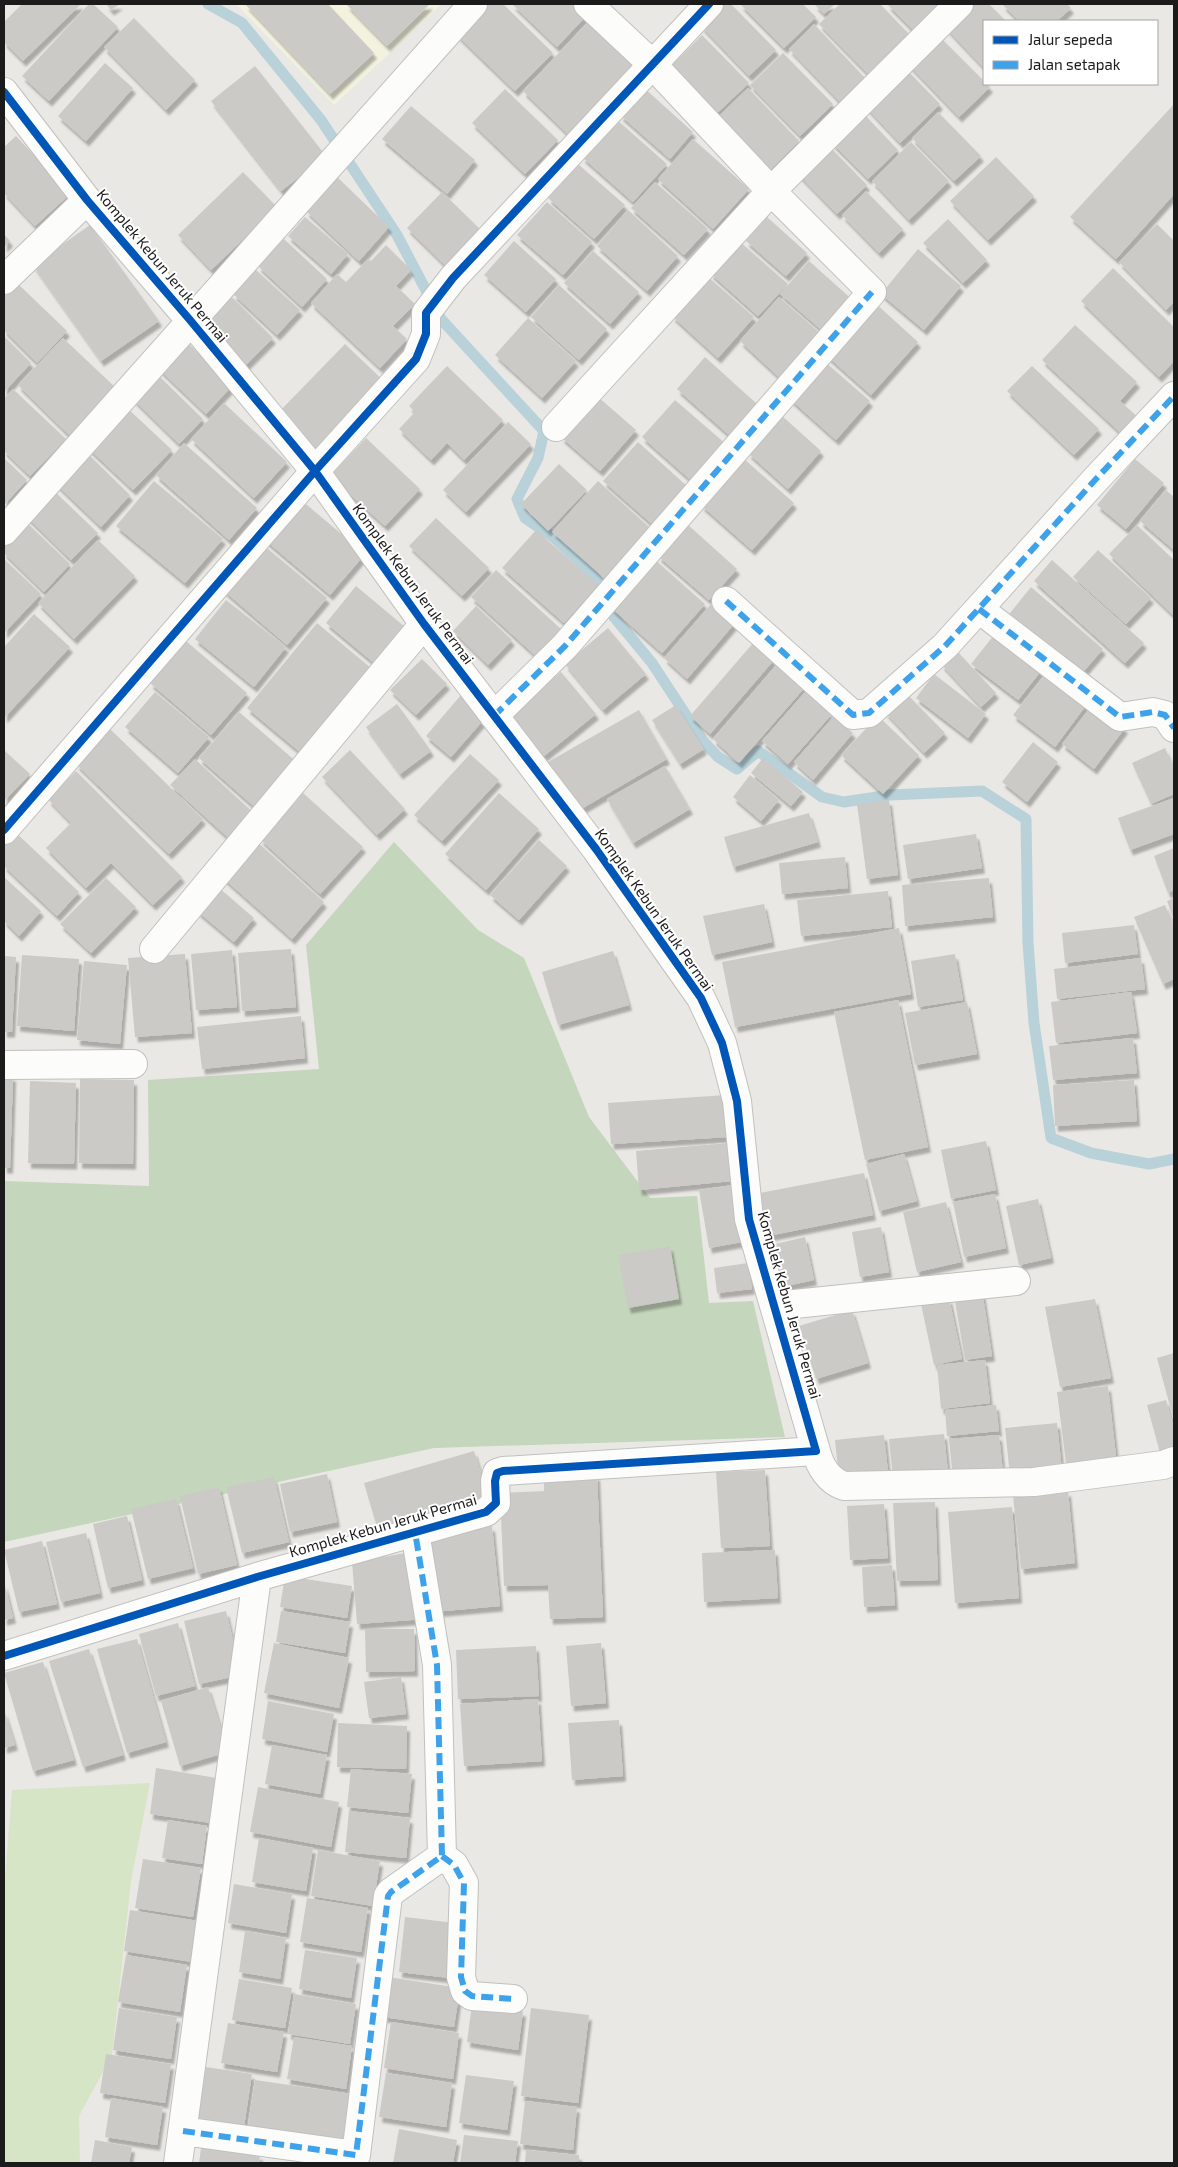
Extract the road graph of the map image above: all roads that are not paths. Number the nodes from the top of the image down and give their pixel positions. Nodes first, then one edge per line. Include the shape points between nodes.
1 (474, 4) edge
2 (588, 4) edge
3 (709, 4) edge
4 (959, 4) edge
5 (652, 64) junction
6 (4, 92) edge
7 (771, 191) junction
8 (87, 200) junction
9 (4, 280) edge
10 (190, 320) junction
11 (1174, 396) edge
12 (556, 427) dead end
13 (314, 472) junction
14 (4, 531) edge
15 (726, 601) dead end
16 (979, 609) junction
17 (424, 624) junction
18 (494, 716) junction
19 (1174, 728) edge
20 (4, 830) edge
21 (154, 949) dead end
22 (133, 1064) dead end
23 (4, 1065) edge
24 (1016, 1281) dead end
25 (775, 1306) junction
26 (816, 1451) junction
27 (1174, 1461) edge
28 (415, 1532) junction
29 (257, 1577) junction
30 (4, 1656) edge
31 (442, 1856) junction
32 (513, 1999) dead end
33 (183, 2131) junction
34 (356, 2159) edge
35 (178, 2163) edge

1 - 10 street
2 - 5 street
3 - 5 street
4 - 7 street
5 - 7 street
5 - 13 street via 453,278 431,306 426,334 416,358
6 - 8 street, Komplek Kebun Jeruk Permai
7 - 12 street
7 - 18 street via 872,292 565,646
8 - 9 street
8 - 10 street, Komplek Kebun Jeruk Permai
10 - 13 street, Komplek Kebun Jeruk Permai
10 - 14 street
11 - 16 street
13 - 17 street, Komplek Kebun Jeruk Permai
13 - 20 street
15 - 16 street via 853,715 869,714 945,646
16 - 19 street via 1120,717 1153,712 1165,715
17 - 18 street, Komplek Kebun Jeruk Permai
17 - 21 street
18 - 25 street, Komplek Kebun Jeruk Permai via 596,850 695,990 722,1043 737,1101 749,1220
22 - 23 street
24 - 25 street
25 - 26 street, Komplek Kebun Jeruk Permai
26 - 27 street via 829,1477 844,1486 1034,1482
26 - 28 street, Komplek Kebun Jeruk Permai via 503,1471 498,1473 495,1481 496,1503 486,1512
28 - 29 street, Komplek Kebun Jeruk Permai
28 - 31 street via 437,1666
29 - 30 street, Komplek Kebun Jeruk Permai
29 - 33 street
31 - 32 street via 454,1865 464,1883 461,1977 465,1991 472,1996
31 - 34 street via 388,1896
33 - 34 street
33 - 35 street

